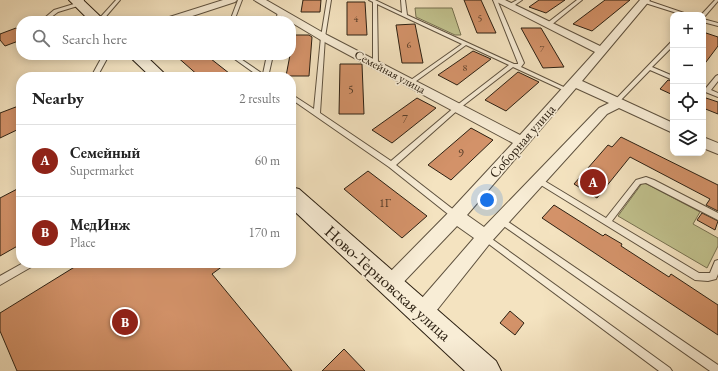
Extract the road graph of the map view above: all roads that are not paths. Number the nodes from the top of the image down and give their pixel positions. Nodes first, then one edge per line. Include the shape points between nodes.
1 (118, 0) edge
2 (240, 0) edge
3 (259, 0) edge
4 (329, 0) edge
5 (403, 0) edge
6 (496, 0) edge
7 (520, 0) edge
8 (580, 0) edge
9 (645, 0) edge
10 (717, 0) edge
11 (79, 1) edge
12 (226, 1) edge
13 (373, 1) edge
14 (510, 6) junction
15 (679, 12) edge
16 (706, 12) edge
17 (49, 16) edge
18 (94, 16) edge
19 (104, 16) edge
20 (188, 16) edge
21 (234, 16) edge
22 (278, 16) edge
23 (405, 16) junction
24 (706, 21) edge
25 (548, 24) junction
26 (718, 24) edge
27 (296, 25) edge
28 (323, 37) junction
29 (466, 43) junction
30 (670, 46) edge
31 (602, 51) junction
32 (103, 60) edge
33 (141, 60) edge
34 (239, 60) edge
35 (269, 60) edge
36 (375, 64) junction
37 (513, 65) junction
38 (648, 68) junction
39 (97, 72) edge
40 (155, 72) edge
41 (257, 72) edge
42 (265, 72) edge
43 (670, 77) edge
44 (718, 77) edge
45 (410, 83) junction
46 (570, 86) junction
47 (706, 89) edge
48 (706, 90) edge
49 (718, 95) edge
50 (296, 99) edge
51 (618, 102) junction
52 (458, 107) junction
53 (317, 113) junction
54 (670, 127) edge
55 (522, 142) junction
56 (706, 143) edge
57 (718, 148) edge
58 (391, 165) junction
59 (538, 180) junction
60 (296, 199) edge
61 (456, 216) junction
62 (718, 217) edge
63 (501, 220) junction
64 (607, 222) junction
65 (485, 237) junction
66 (718, 264) edge
67 (22, 268) edge
68 (0, 281) edge
69 (390, 284) junction
70 (422, 313) junction
71 (486, 371) edge
72 (667, 371) edge
73 (718, 371) edge

1 - 19 lane
2 - 21 lane
3 - 22 street, Семейная улица
4 - 28 lane
5 - 23 lane
6 - 14 street
6 - 37 lane via 521,63 519,66
7 - 14 lane
8 - 25 lane
9 - 15 lane
9 - 31 street, Соборная улица
10 - 16 lane
11 - 17 lane
11 - 18 main road
12 - 20 street
13 - 23 lane
13 - 36 lane
14 - 25 street
23 - 29 lane
24 - 26 lane
25 - 31 street
27 - 28 street, Семейная улица
28 - 36 street, Семейная улица
28 - 53 lane
29 - 37 lane
29 - 45 lane
30 - 38 lane
31 - 46 street, Соборная улица
32 - 39 lane
33 - 40 main road
34 - 41 lane
35 - 42 lane
36 - 45 street, Семейная улица
37 - 46 lane
37 - 52 lane
38 - 43 lane
38 - 51 lane
44 - 47 lane
45 - 52 street, Семейная улица
46 - 51 street
46 - 55 street, Соборная улица
48 - 49 lane
50 - 53 lane
51 - 54 street
51 - 59 street via 603,111
52 - 55 street, Семейная улица
52 - 58 lane
53 - 58 lane
55 - 61 street, Соборная улица
56 - 57 street
58 - 61 lane
59 - 63 street
59 - 64 lane
60 - 69 main road, Ново-Терновская улица
61 - 65 street
61 - 69 street, Соборная улица
62 - 64 lane via 652,182 642,180
63 - 65 street
63 - 73 lane
64 - 66 lane via 698,277 713,276
65 - 70 street
65 - 72 lane
67 - 68 lane
69 - 70 main road, Ново-Терновская улица
70 - 71 main road, Ново-Терновская улица

